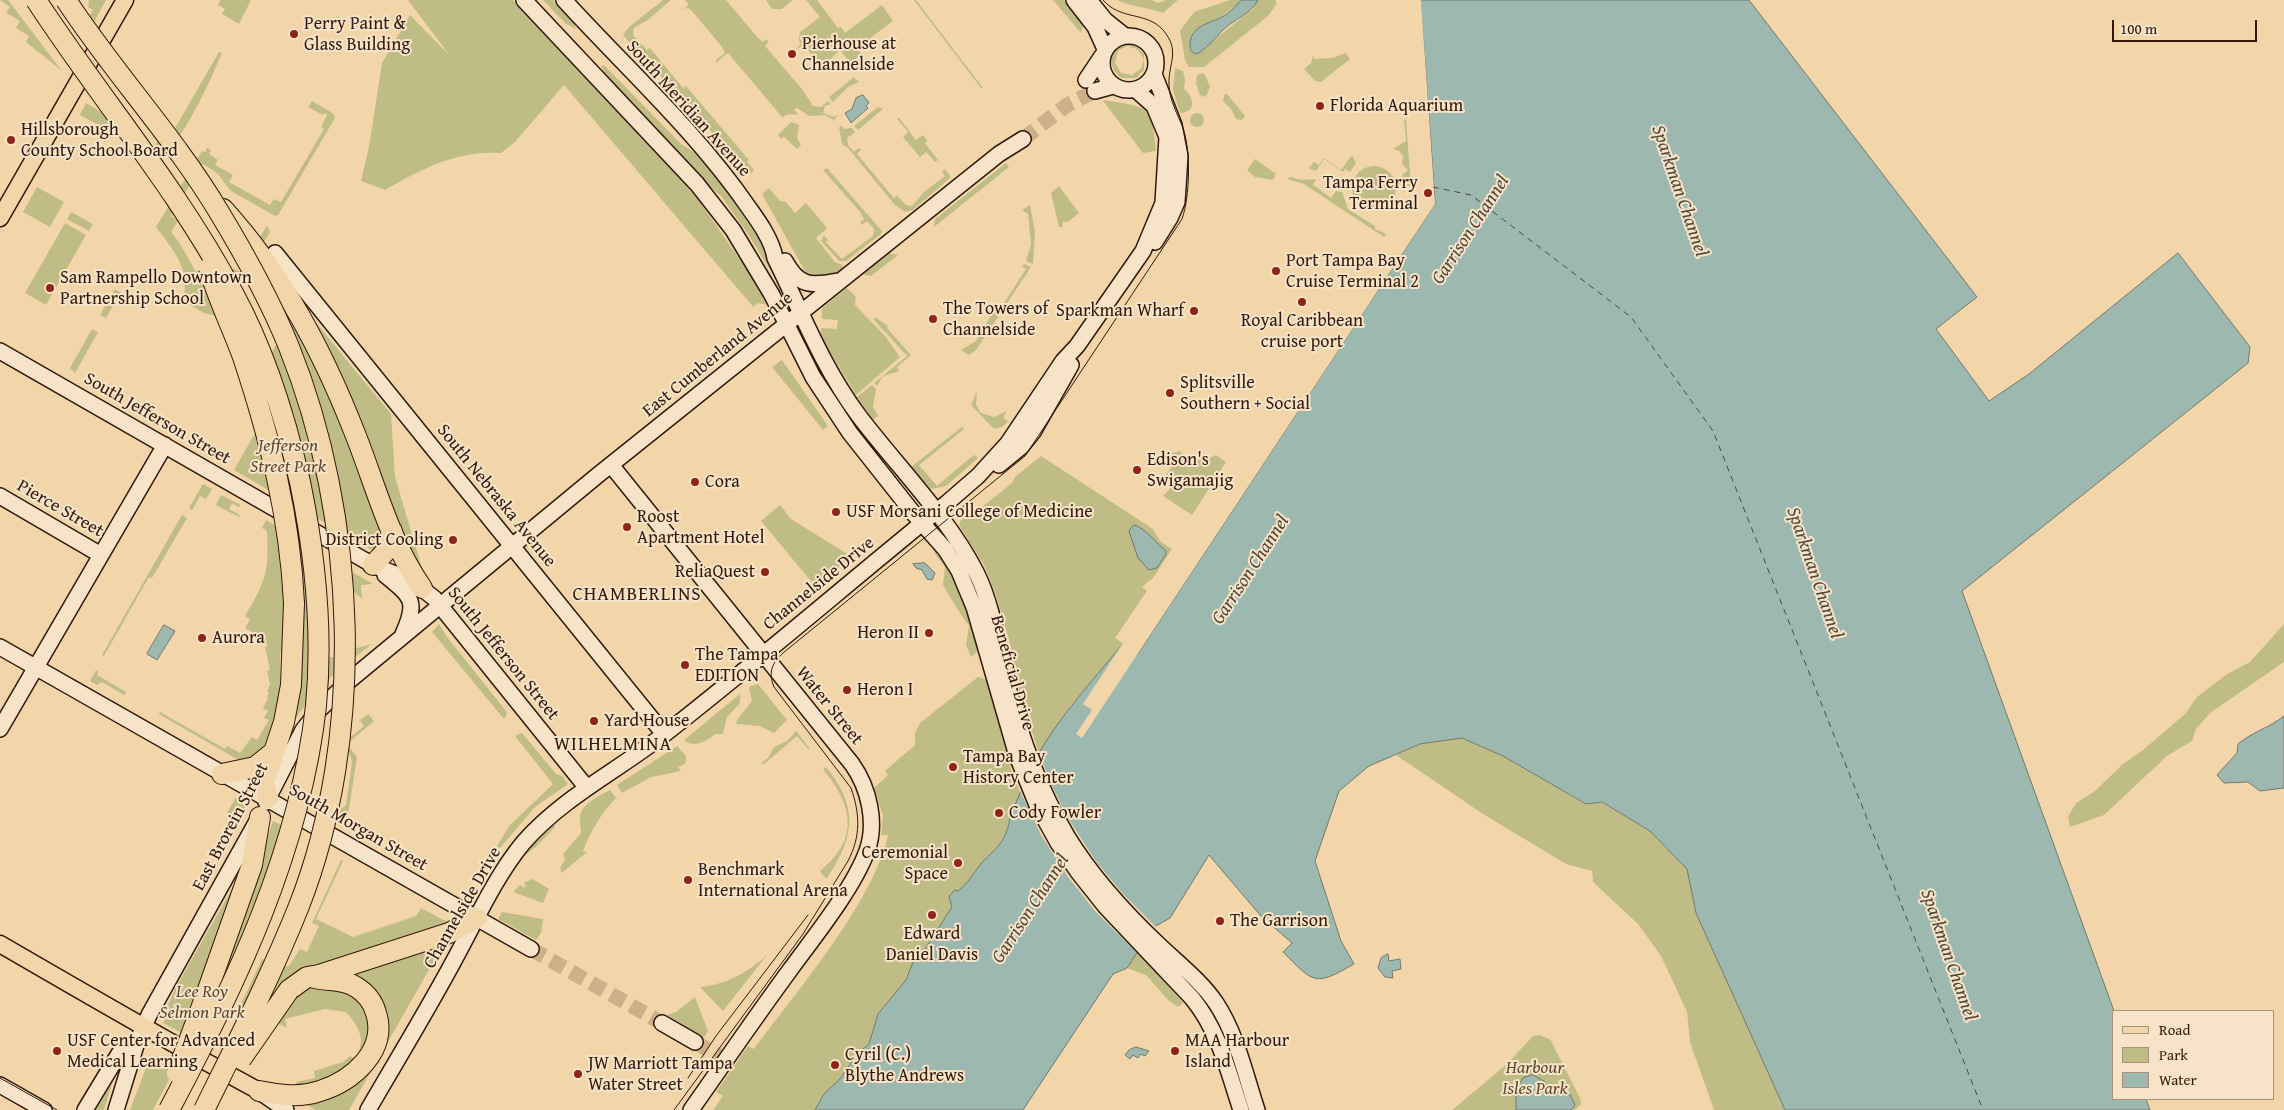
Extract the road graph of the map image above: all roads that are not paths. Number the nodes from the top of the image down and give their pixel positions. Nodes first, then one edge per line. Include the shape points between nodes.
1 (36, 0) edge
2 (66, 0) edge
3 (125, 0) edge
4 (524, 0) edge
5 (564, 0) edge
6 (1074, 0) edge
7 (1089, 0) edge
8 (1125, 36) junction
9 (1104, 53) junction
10 (1154, 74) junction
11 (1113, 86) junction
12 (1136, 90) junction
13 (1023, 139) tunnel mouth
14 (209, 195) junction
15 (0, 218) edge
16 (201, 237) junction
17 (774, 249) junction
18 (1143, 251) junction
19 (275, 254) dead end
20 (843, 280) junction
21 (800, 314) junction
22 (786, 325) junction
23 (1078, 346) junction
24 (0, 351) edge
25 (1054, 374) junction
26 (1033, 432) junction
27 (165, 444) junction
28 (611, 465) junction
29 (978, 476) junction
30 (0, 496) edge
31 (935, 512) junction
32 (922, 523) junction
33 (392, 531) junction
34 (512, 545) junction
35 (101, 555) junction
36 (372, 565) junction
37 (422, 588) junction
38 (440, 605) junction
39 (401, 638) junction
40 (0, 647) edge
41 (763, 654) junction
42 (36, 668) junction
43 (0, 729) edge
44 (664, 734) junction
45 (276, 750) junction
46 (1021, 750) junction
47 (222, 774) junction
48 (587, 788) junction
49 (268, 798) junction
50 (260, 817) junction
51 (477, 918) junction
52 (0, 944) edge
53 (531, 949) tunnel mouth
54 (1155, 949) junction
55 (312, 977) junction
56 (662, 1023) tunnel mouth
57 (140, 1034) junction
58 (695, 1042) tunnel mouth
59 (0, 1085) edge
60 (259, 1091) junction
61 (0, 1096) edge
62 (23, 1110) edge
63 (44, 1110) edge
64 (85, 1110) edge
65 (116, 1110) edge
66 (164, 1110) edge
67 (169, 1110) edge
68 (205, 1110) edge
69 (286, 1110) edge
70 (368, 1110) edge
71 (691, 1110) edge
72 (1241, 1110) edge
73 (1257, 1110) edge

1 - 16 highway, bridge
2 - 14 highway, bridge
3 - 15 main road
4 - 22 main road via 697,184 734,230
5 - 17 main road, South Meridian Avenue via 719,166
6 - 9 main road via 1095,27
7 - 8 main road via 1105,20
8 - 9 main road via 1117,38
8 - 10 main road via 1140,38 1152,48 1156,61
9 - 11 main road via 1103,73
9 - 11 main road via 1090,85
10 - 12 main road via 1144,87
10 - 18 main road, Channelside Drive via 1178,140 1179,188 1168,223 1153,245
11 - 12 main road
12 - 18 main road, Channelside Drive via 1157,111 1167,137 1163,202
13 - 20 main road, East Cumberland Avenue via 999,154
14 - 33 highway, bridge via 236,222 308,326 332,377
14 - 68 highway, bridge via 269,301 289,347 312,416 337,530 345,660 336,760 312,864 299,905
16 - 45 highway, bridge via 214,284 251,382 282,496 292,563 293,666 288,705
16 - 67 highway, bridge via 247,320 288,431 312,550 318,670 313,730 279,866 254,935 218,1016
17 - 20 main road via 792,273 805,283 815,286
17 - 21 main road, South Meridian Avenue
18 - 23 main road, Channelside Drive
19 - 34 main road, South Nebraska Avenue
20 - 21 main road, East Cumberland Avenue
21 - 22 main road, East Cumberland Avenue
21 - 31 main road, South Meridian Avenue via 842,392
22 - 28 main road, East Cumberland Avenue
22 - 32 main road via 813,376 850,433
23 - 25 main road, Channelside Drive
23 - 26 main road, Channelside Drive via 1071,365
24 - 27 main road, South Jefferson Street
25 - 26 main road via 1034,414
25 - 29 main road, Channelside Drive via 1008,443
26 - 29 main road, Channelside Drive via 1021,447 990,472
27 - 35 main road
27 - 36 main road, South Jefferson Street
28 - 34 main road, East Cumberland Avenue
28 - 41 main road, Water Street
29 - 31 main road, Channelside Drive
30 - 35 main road, Pierce Street
31 - 32 main road, Channelside Drive
31 - 46 main road, Beneficial Drive via 964,552 983,590
32 - 41 main road, Channelside Drive
32 - 46 main road, Beneficial Drive via 945,548 968,589
33 - 36 highway via 387,550
33 - 37 highway via 407,565
34 - 38 main road, East Cumberland Avenue
34 - 44 main road, South Nebraska Avenue
35 - 42 main road
36 - 37 main road, South Jefferson Street
36 - 39 main road, South Jefferson Street via 410,599 411,616
37 - 38 main road, South Jefferson Street
38 - 39 main road, East Brorein Street
38 - 48 main road, South Jefferson Street
39 - 49 main road, East Brorein Street via 318,711 296,743
40 - 42 main road, South Morgan Street
41 - 44 main road, Channelside Drive
41 - 71 main road, Water Street via 839,748 862,782 871,811 870,836 867,852 826,921 722,1058
42 - 43 main road
42 - 47 main road, South Morgan Street
44 - 48 main road, Channelside Drive
45 - 47 highway via 254,767
45 - 49 highway via 264,782
46 - 54 main road, Beneficial Drive via 1079,854
47 - 49 main road, South Morgan Street
48 - 51 main road, Channelside Drive via 553,813 522,845
49 - 50 main road, East Brorein Street
49 - 51 main road, South Morgan Street
50 - 57 main road, East Brorein Street
50 - 66 highway, bridge via 252,865
51 - 53 main road, South Morgan Street
51 - 55 highway via 439,936
51 - 70 main road, Channelside Drive
52 - 57 main road
54 - 72 main road via 1209,1021 1220,1044
54 - 73 main road via 1207,991 1223,1015
55 - 60 highway via 322,981 343,981 364,993 378,1020 375,1047 356,1071 326,1089 293,1095
55 - 68 highway, bridge via 288,990
56 - 58 main road
57 - 60 main road
57 - 64 main road via 120,1052
57 - 65 main road, East Brorein Street
59 - 63 main road
60 - 69 main road
61 - 62 main road

